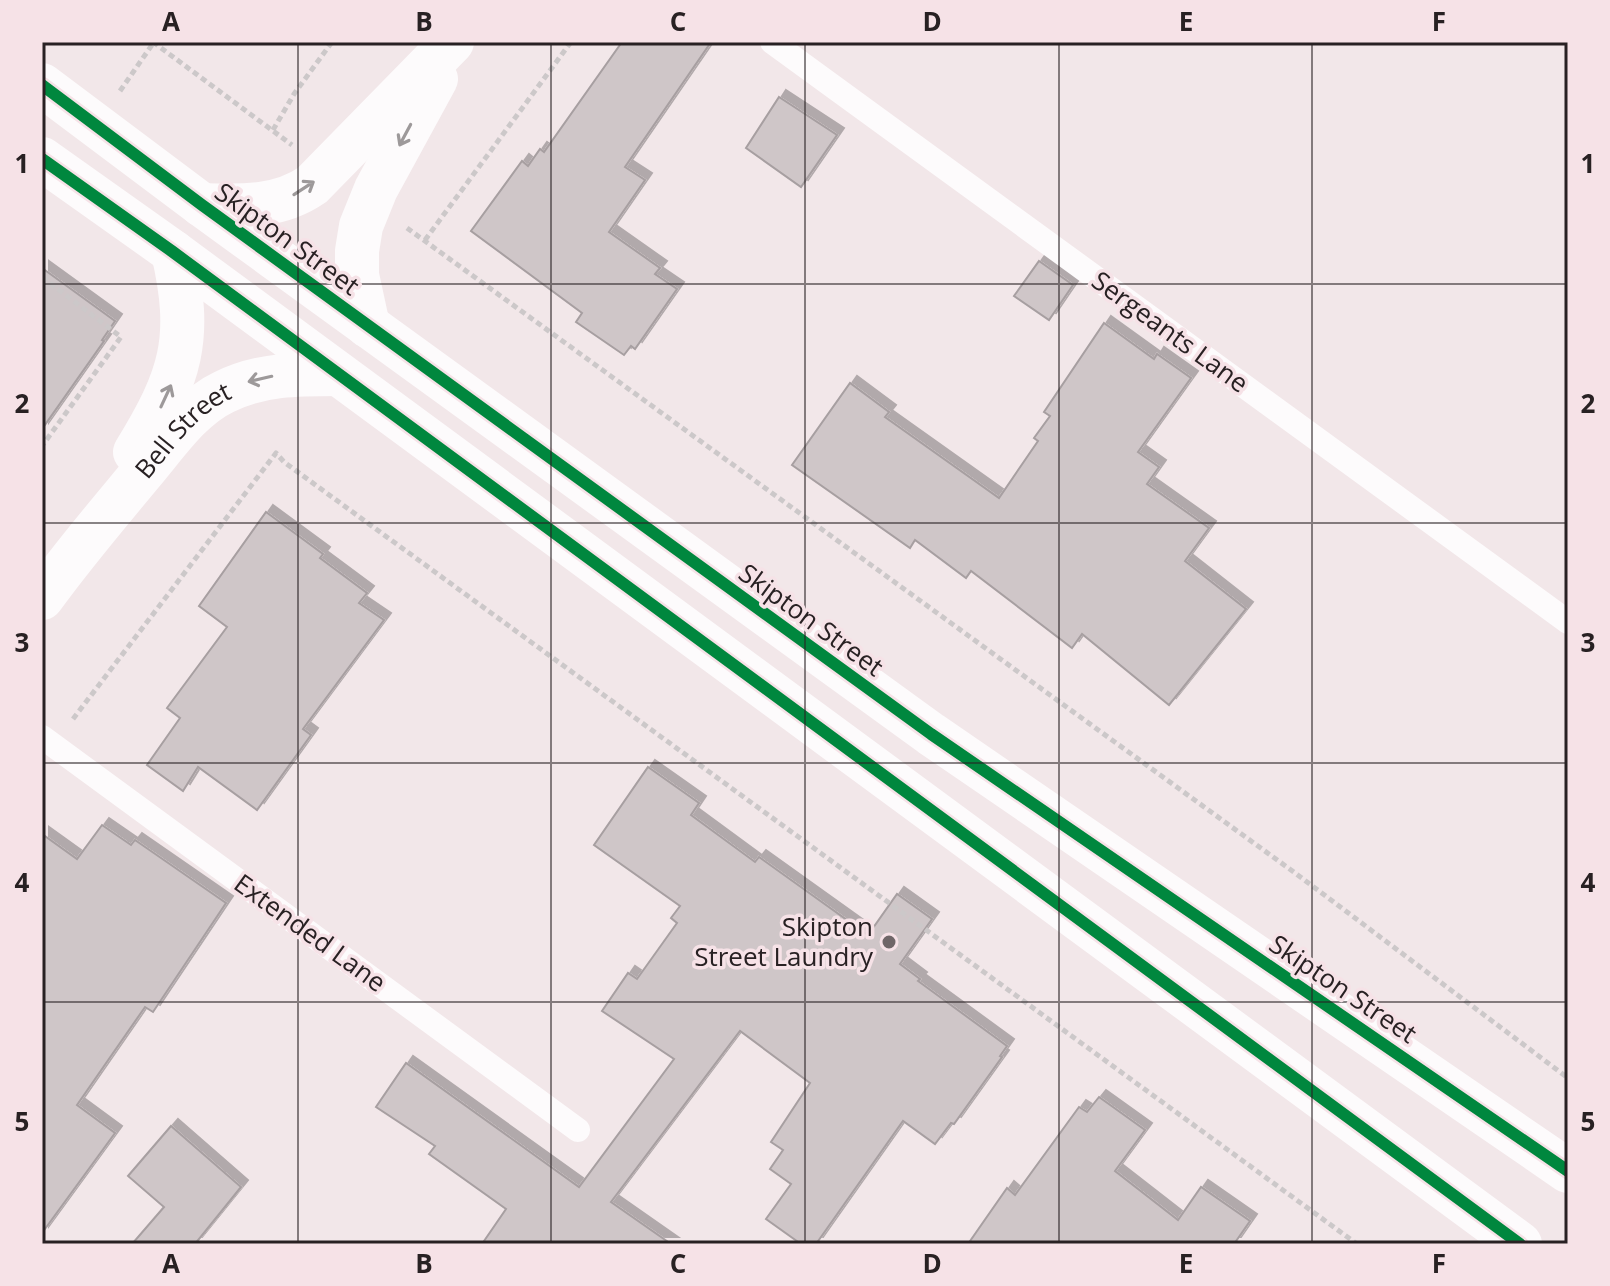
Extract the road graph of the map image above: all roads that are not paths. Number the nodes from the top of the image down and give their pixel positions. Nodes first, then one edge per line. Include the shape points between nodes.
1 (454, 42) edge
2 (772, 42) edge
3 (42, 85) edge
4 (42, 159) edge
5 (202, 205) junction
6 (173, 252) junction
7 (368, 326) junction
8 (338, 374) junction
9 (70, 560) junction
10 (42, 598) edge
11 (1568, 622) edge
12 (48, 741) edge
13 (578, 1130) dead end
14 (1568, 1171) edge
15 (1520, 1244) edge

5 -> 1 main road via 250,206 302,191
1 -> 7 main road via 361,226 359,291
2 - 11 lane, Sergeants Lane
3 - 5 main road, Skipton Street
4 - 6 main road
5 - 7 main road, Skipton Street
6 - 8 main road
9 -> 6 main road, Bell Street via 174,379 184,323
7 - 14 main road, Skipton Street via 931,734
8 -> 9 main road, Bell Street via 262,378 211,399 176,432
8 - 15 main road
9 - 10 main road, Bell Street
12 - 13 lane, Extended Lane

